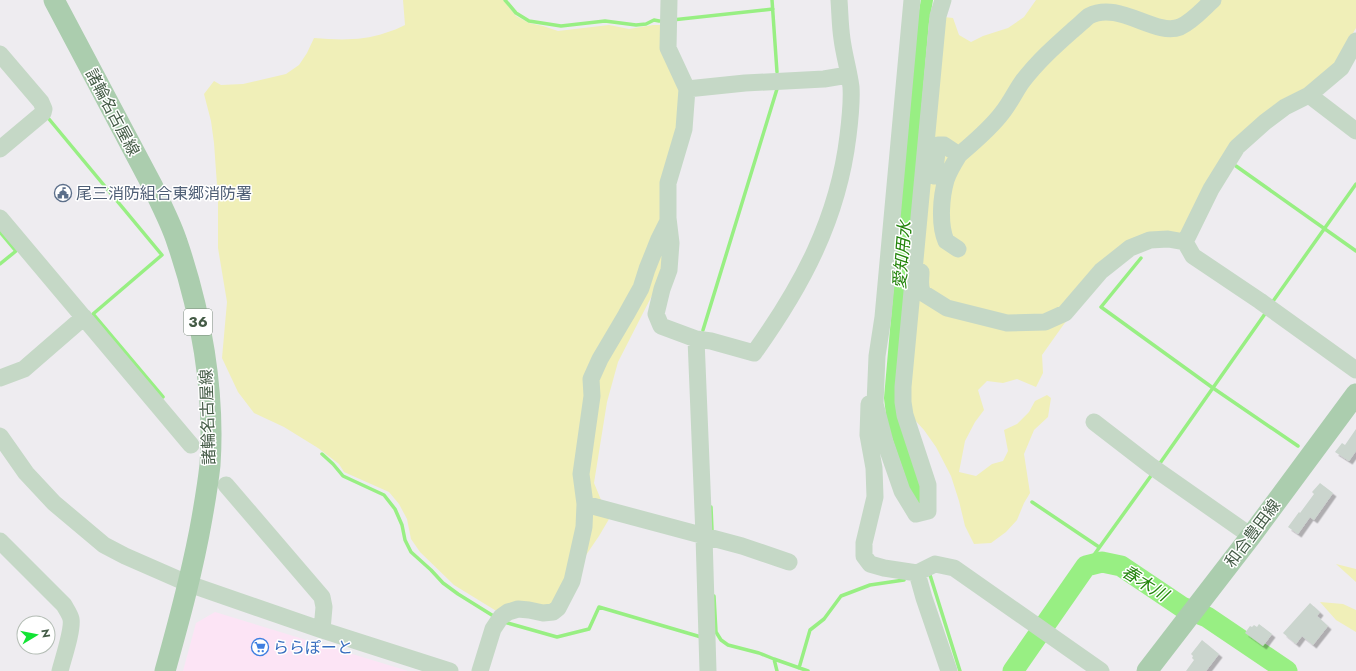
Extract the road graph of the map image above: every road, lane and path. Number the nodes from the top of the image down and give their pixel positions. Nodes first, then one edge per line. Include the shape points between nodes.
1 (54, 0) edge
2 (669, 0) edge
3 (839, 0) edge
4 (912, 0) edge
5 (943, 0) edge
6 (1213, 0) edge
7 (1356, 41) edge
8 (0, 54) edge
9 (848, 75) junction
10 (687, 90) junction
11 (1309, 95) junction
12 (1356, 131) edge
13 (0, 149) edge
14 (959, 155) junction
15 (0, 218) edge
16 (668, 221) junction
17 (1185, 242) junction
18 (958, 249) dead end
19 (84, 317) junction
20 (696, 339) junction
21 (877, 356) junction
22 (1356, 370) edge
23 (0, 378) edge
24 (1356, 394) edge
25 (1094, 422) dead end
26 (0, 436) edge
27 (191, 445) dead end
28 (226, 485) dead end
29 (585, 504) junction
30 (704, 536) junction
31 (1251, 536) junction
32 (0, 540) edge
33 (790, 562) dead end
34 (917, 573) junction
35 (189, 584) junction
36 (322, 630) junction
37 (60, 671) edge
38 (165, 671) edge
39 (450, 671) edge
40 (480, 671) edge
41 (708, 671) edge
42 (949, 671) edge
43 (1101, 671) edge
44 (1147, 671) edge

1 - 35 main road, 諸輪名古屋線 / 36 via 153,187 177,241 193,292 205,359 211,433 207,492
2 - 10 street via 668,48
3 - 9 street via 841,39
4 - 21 street via 883,317
5 - 21 street via 938,16 902,402 928,485 928,511 916,514 902,491 885,442 875,404
6 - 14 street via 1180,27 1162,28 1132,16 1105,12 1089,17 1042,59 1022,82 1003,112
7 - 11 street via 1341,68
8 - 13 street via 41,102 44,109 43,113
9 - 10 street
9 - 20 street via 851,86 849,124 841,177 828,224 793,296 754,354
10 - 16 street via 684,129 668,183
11 - 12 street
11 - 17 street via 1265,122 1237,147 1211,189
14 - 17 street via 938,145 920,285 923,293 947,308 1007,323 1045,322 1065,313 1101,271 1130,248 1150,240 1168,239
14 - 18 street via 946,179 942,218 942,230 946,241
15 - 19 street
16 - 20 street via 671,243 669,270 656,314 661,326
16 - 29 street via 658,239 641,288 591,379 592,396 581,474
17 - 22 street via 1193,256
19 - 23 street via 24,369
19 - 27 street
20 - 30 street
21 - 34 street via 870,381 868,435 874,468 875,497 864,543 864,556 870,564
24 - 31 main road, 和合豊田線
25 - 31 street via 1155,469
26 - 35 street via 26,473 54,503 104,545
28 - 36 street via 322,597
29 - 30 street
29 - 40 street via 581,545 572,581 558,608 553,612 543,613 518,609 501,617 493,629
30 - 33 street
30 - 41 street
31 - 44 main road, 和合豊田線
32 - 37 street via 64,605 71,619 71,630
34 - 42 street
34 - 43 street via 935,564 954,568
35 - 36 street
35 - 38 main road, 諸輪名古屋線 / 36
36 - 39 street

